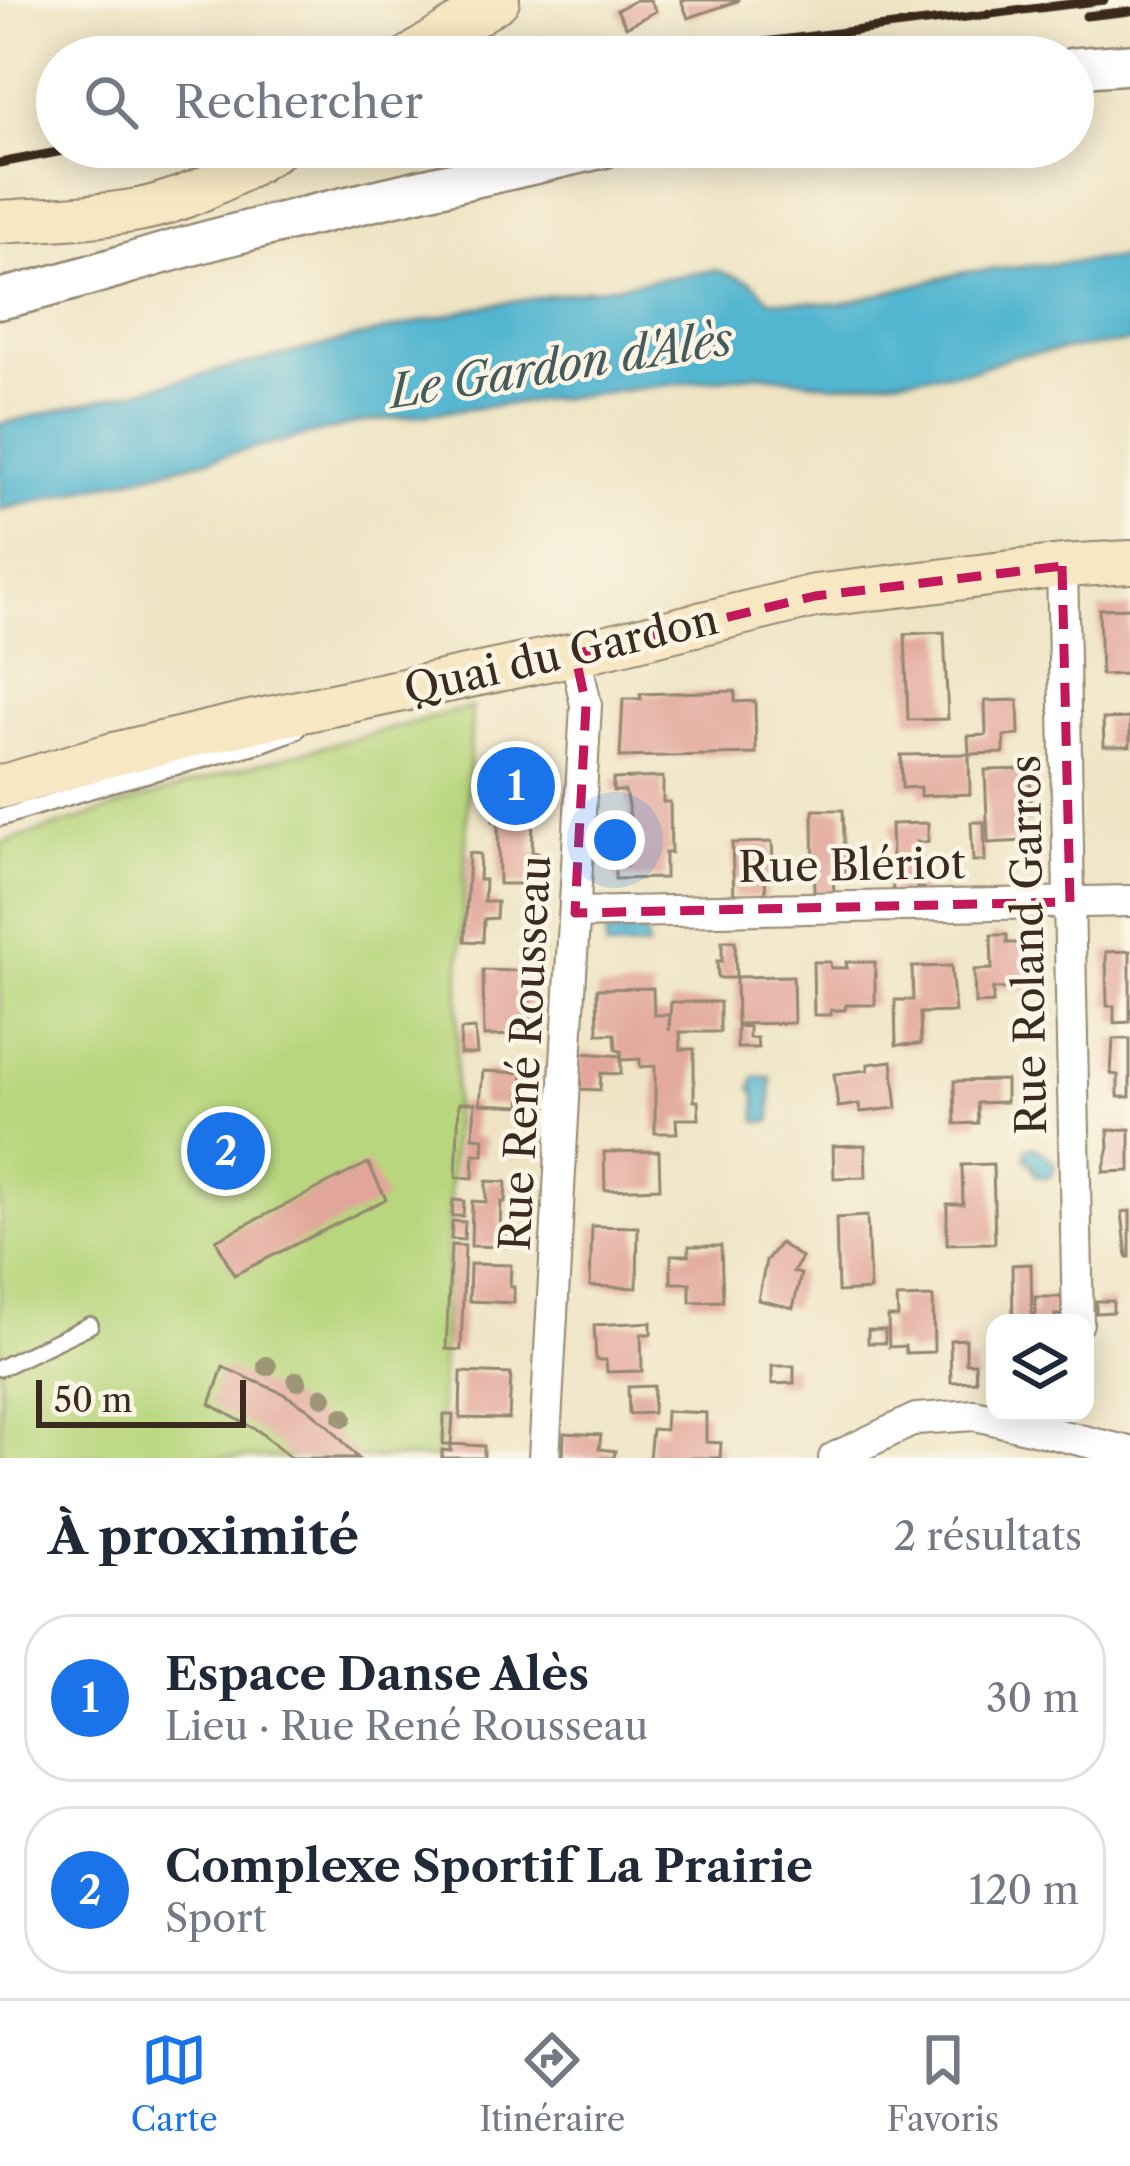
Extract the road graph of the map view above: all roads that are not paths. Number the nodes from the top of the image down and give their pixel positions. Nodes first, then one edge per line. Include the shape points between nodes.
1 (484, 8) edge
2 (442, 36) edge
3 (1130, 64) edge
4 (1094, 67) edge
5 (242, 168) edge
6 (518, 168) edge
7 (0, 222) edge
8 (150, 256) junction
9 (0, 278) edge
10 (0, 299) edge
11 (1130, 562) edge
12 (1062, 566) junction
13 (575, 654) junction
14 (423, 685) junction
15 (0, 787) edge
16 (0, 818) edge
17 (1130, 901) edge
18 (1070, 902) junction
19 (575, 913) junction
20 (1078, 1314) edge
21 (90, 1325) dead end
22 (0, 1368) edge
23 (1080, 1436) edge
24 (1130, 1452) edge
25 (544, 1458) edge
26 (834, 1458) edge

1 - 2 main road
3 - 4 street
5 - 7 main road via 136,211
6 - 8 street
8 - 9 street
8 - 10 street
11 - 12 main road, Quai du Gardon
12 - 13 main road, Quai du Gardon via 815,596
12 - 18 street, Rue Roland Garros
13 - 14 main road, Quai du Gardon
13 - 19 street, Rue René Rousseau via 586,705
14 - 15 main road, Quai du Gardon
14 - 16 lane via 261,744
17 - 18 street, Rue Blériot
18 - 19 street, Rue Blériot
18 - 20 street, Rue Roland Garros
19 - 25 street, Rue René Rousseau
21 - 22 lane
23 - 24 street
23 - 26 street via 975,1415 916,1419

